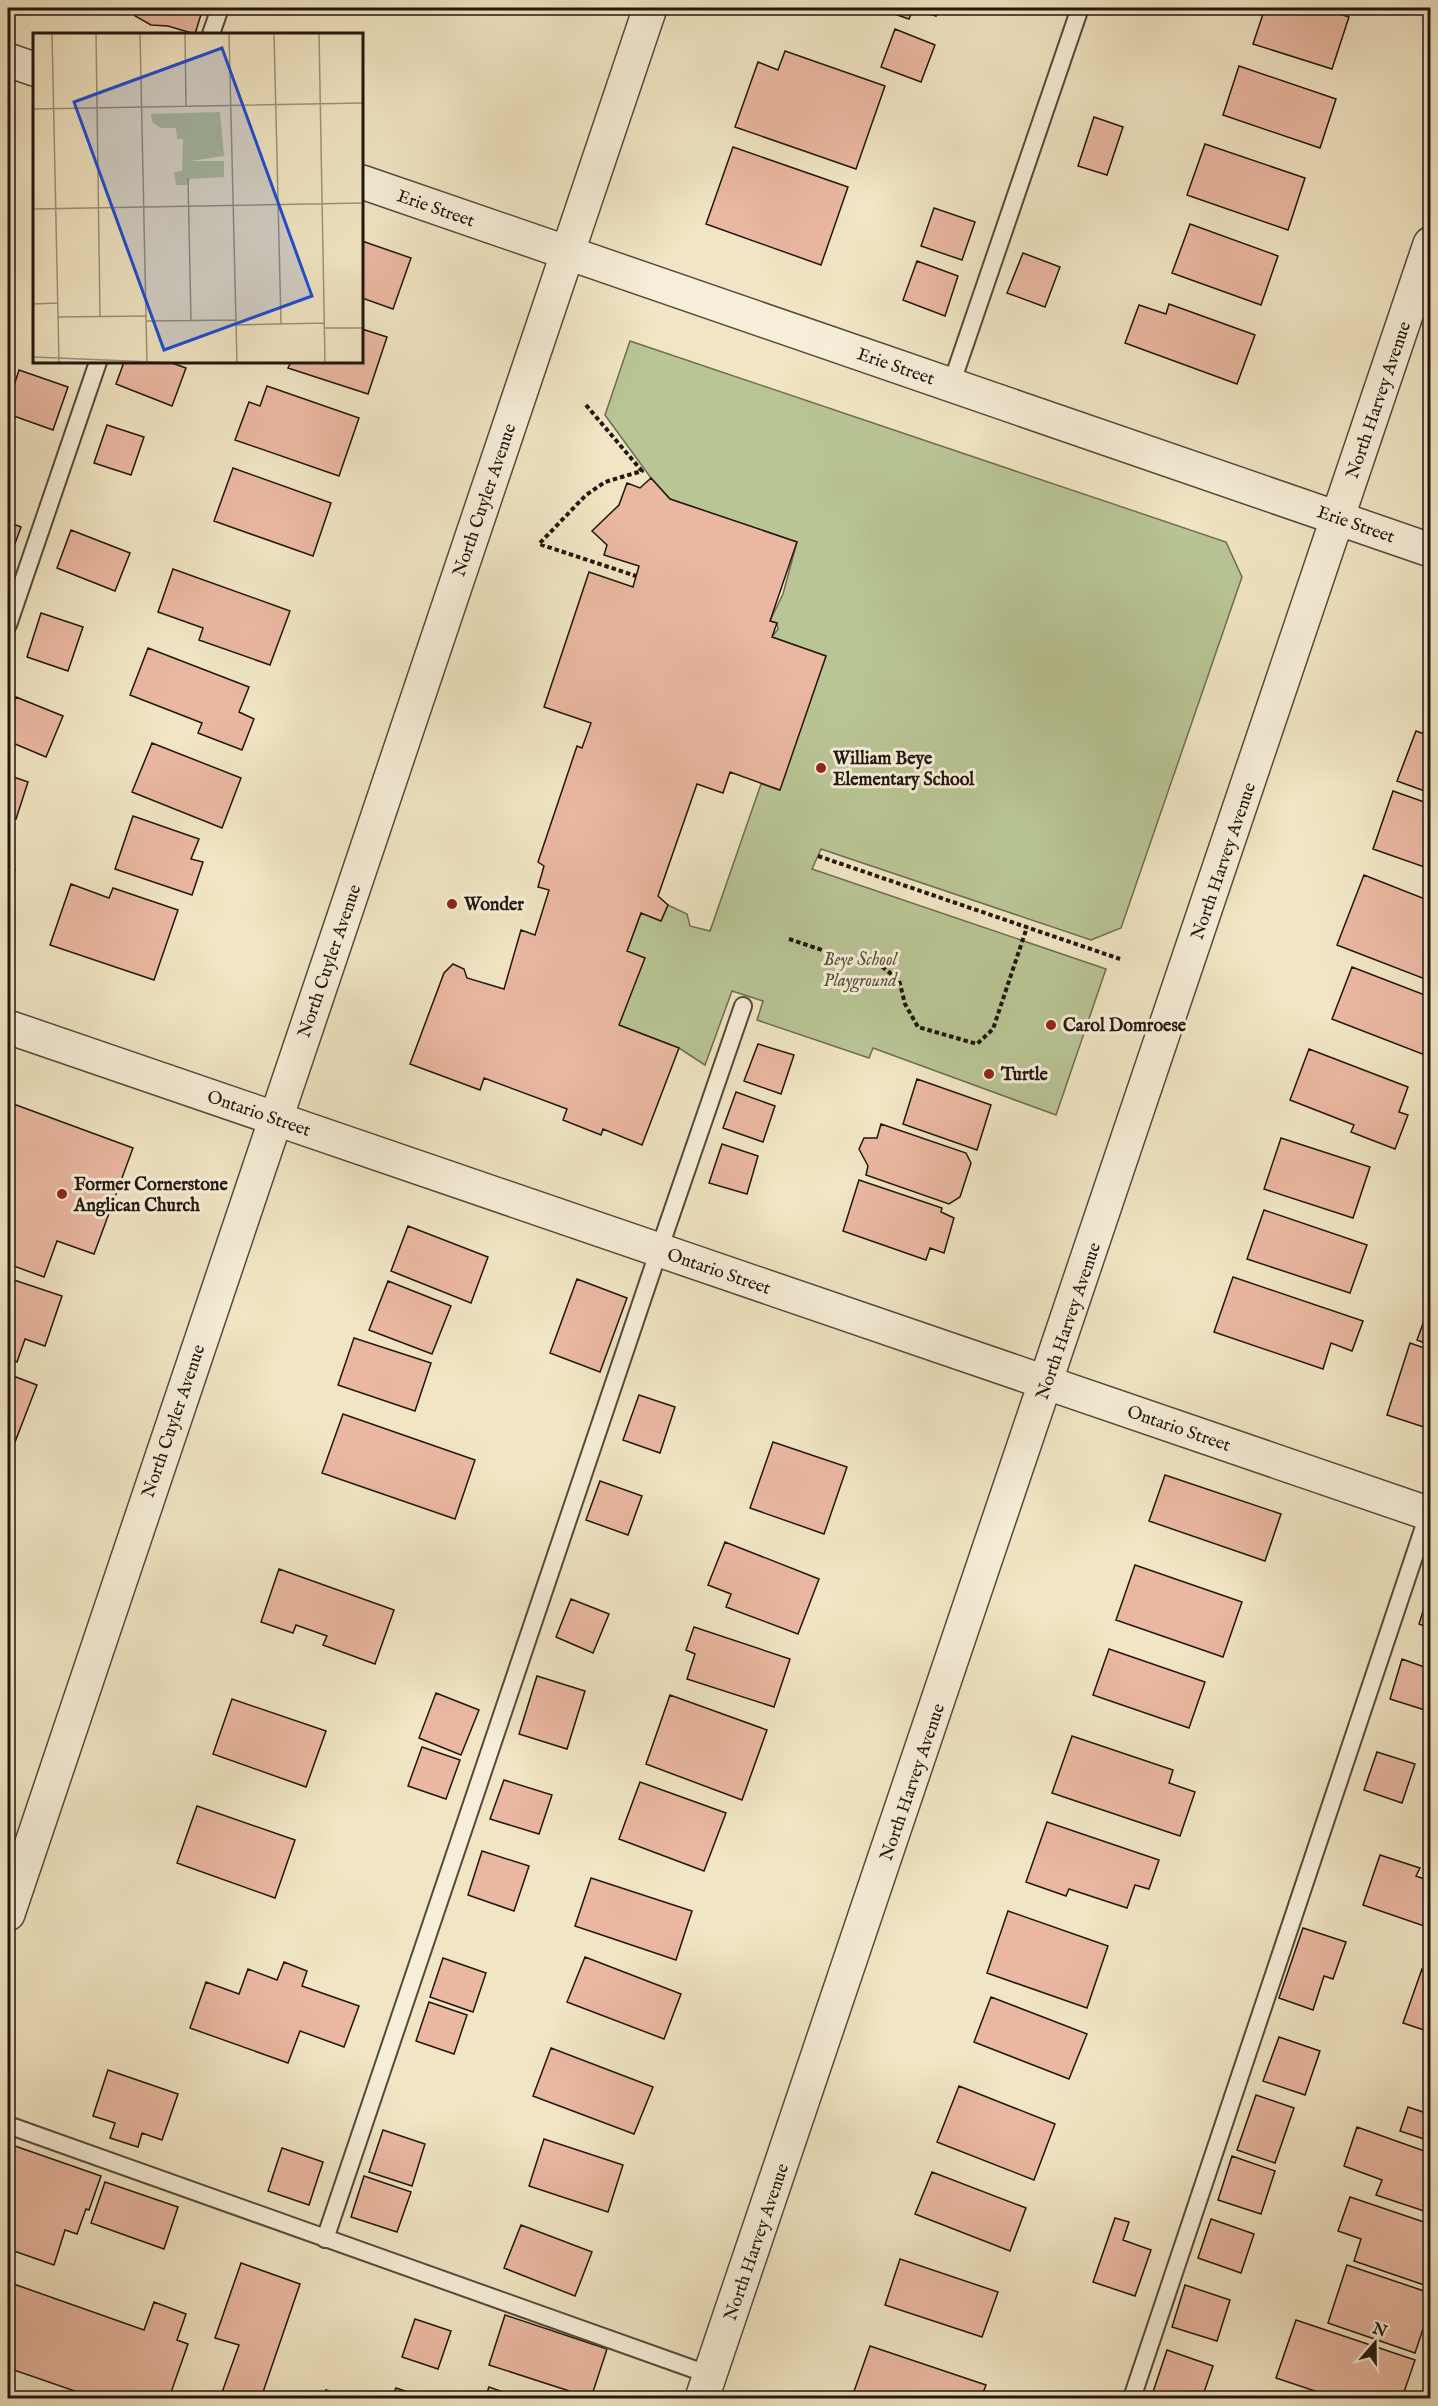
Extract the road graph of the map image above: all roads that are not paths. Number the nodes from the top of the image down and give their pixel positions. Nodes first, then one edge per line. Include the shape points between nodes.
1 (220, 8) edge
2 (650, 8) edge
3 (1080, 8) edge
4 (211, 33) edge
5 (8, 60) edge
6 (33, 69) edge
7 (363, 182) edge
8 (1431, 244) edge
9 (568, 253) junction
10 (98, 363) edge
11 (951, 385) junction
12 (1338, 518) junction
13 (1431, 550) edge
14 (8, 625) edge
15 (743, 1006) dead end
16 (8, 1027) edge
17 (275, 1118) junction
18 (658, 1250) junction
19 (1047, 1383) junction
20 (1430, 1512) edge
21 (8, 1914) edge
22 (8, 2125) edge
23 (325, 2239) junction
24 (706, 2387) edge
25 (1132, 2398) edge

1 - 4 lane
2 - 9 street, North Cuyler Avenue
3 - 11 lane
5 - 6 street
7 - 9 street, Erie Street
8 - 12 street, North Harvey Avenue
9 - 11 street, Erie Street
9 - 17 street, North Cuyler Avenue
10 - 14 lane
11 - 12 street, Erie Street
12 - 13 street, Erie Street
12 - 19 street, North Harvey Avenue
15 - 18 lane
16 - 17 street, Ontario Street
17 - 18 street, Ontario Street
17 - 21 street, North Cuyler Avenue
18 - 19 street, Ontario Street
18 - 23 lane
19 - 20 street, Ontario Street
19 - 24 street, North Harvey Avenue
20 - 25 lane
22 - 23 lane
23 - 24 lane

